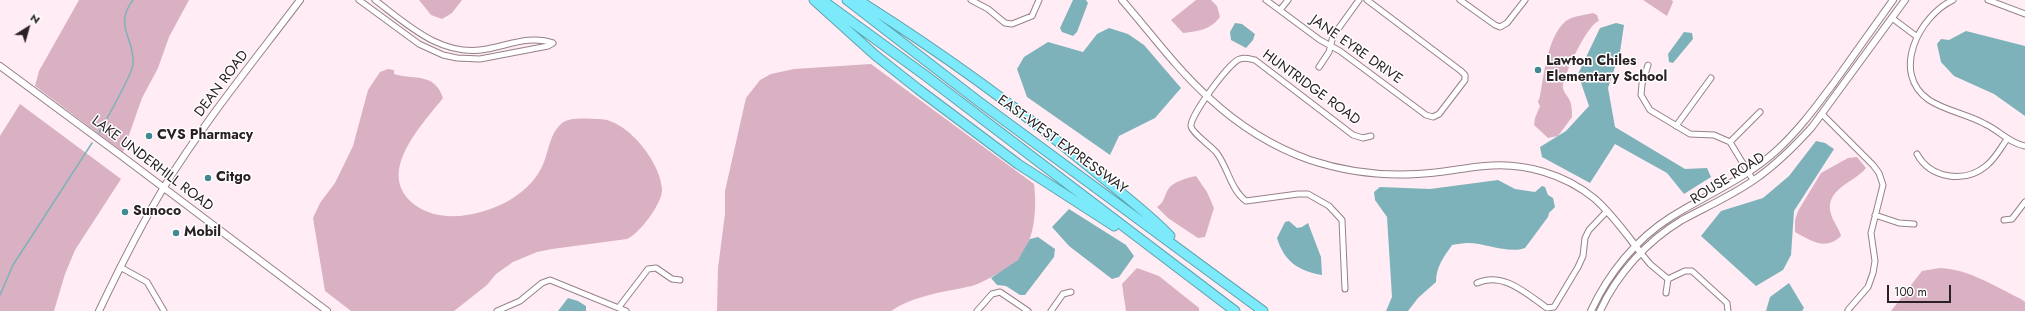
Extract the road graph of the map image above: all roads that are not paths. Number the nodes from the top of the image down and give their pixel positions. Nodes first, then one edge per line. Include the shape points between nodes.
1 (300, 0) edge
2 (359, 0) edge
3 (375, 0) edge
4 (814, 0) edge
5 (822, 0) edge
6 (847, 0) edge
7 (858, 0) edge
8 (971, 0) edge
9 (1039, 0) edge
10 (1122, 0) edge
11 (1266, 0) edge
12 (1288, 0) edge
13 (1359, 0) edge
14 (1367, 0) edge
15 (1460, 0) edge
16 (1525, 0) edge
17 (1893, 0) edge
18 (1905, 0) edge
19 (1953, 0) edge
20 (1988, 0) edge
21 (1280, 10) junction
22 (2025, 14) edge
23 (1892, 18) junction
24 (1916, 36) junction
25 (1330, 46) junction
26 (1648, 65) dead end
27 (0, 66) edge
28 (1319, 67) dead end
29 (1711, 78) dead end
30 (1207, 97) junction
31 (1760, 112) dead end
32 (1822, 114) junction
33 (1676, 126) junction
34 (1371, 136) dead end
35 (2007, 139) junction
36 (1730, 142) junction
37 (2025, 146) edge
38 (1917, 154) dead end
39 (1748, 173) junction
40 (1753, 180) junction
41 (164, 188) junction
42 (2025, 202) edge
43 (1608, 211) junction
44 (1875, 215) junction
45 (2004, 220) dead end
46 (1914, 224) dead end
47 (1132, 234) junction
48 (1636, 246) junction
49 (1181, 249) junction
50 (1641, 253) junction
51 (120, 267) junction
52 (1668, 279) junction
53 (680, 280) dead end
54 (1477, 283) dead end
55 (1345, 289) dead end
56 (1071, 292) dead end
57 (1666, 293) dead end
58 (619, 307) junction
59 (1848, 310) edge
60 (99, 311) edge
61 (164, 311) edge
62 (327, 311) edge
63 (497, 311) edge
64 (626, 311) edge
65 (977, 311) edge
66 (1028, 311) edge
67 (1051, 311) edge
68 (1235, 311) edge
69 (1263, 311) edge
70 (1591, 311) edge
71 (1600, 311) edge
72 (1728, 311) edge

1 - 41 street, DEAN ROAD via 196,139
2 - 3 street via 419,44 443,55 480,59 553,43 536,39 485,50 453,48 426,38
4 - 47 highway via 881,60 999,150 1120,230
5 - 47 highway, EAST-WEST EXPRESSWAY
6 - 49 highway, EAST-WEST EXPRESSWAY via 978,101
7 - 49 highway via 939,53 1067,148 1170,235
8 - 9 street via 988,9 1005,23 1012,24 1032,16
10 - 30 street
11 - 21 street, JANE EYRE DRIVE
12 - 21 street
13 - 25 street via 1333,36
14 - 25 street, JANE EYRE DRIVE via 1465,75 1465,80 1439,114 1433,117 1426,115
15 - 16 street via 1500,27 1507,24
17 - 39 street, ROUSE ROAD via 1802,124 1776,151
18 - 23 street, ROUSE ROAD
19 - 24 street via 1933,13
20 - 22 street
21 - 25 street, JANE EYRE DRIVE
23 - 24 street
23 - 32 street, ROUSE ROAD
24 - 35 street via 1910,63 1913,79 1919,91 1929,100 1985,124
25 - 28 street
26 - 33 street via 1641,95 1645,104
27 - 41 street, LAKE UNDERHILL ROAD
29 - 33 street
30 - 34 street, HUNTRIDGE ROAD via 1231,64 1248,58 1255,60 1353,135 1363,138
30 - 43 street via 1253,132 1313,161 1395,174 1418,174 1486,166 1527,168 1558,177 1594,198
30 - 55 street via 1191,128 1217,154 1240,196 1246,201 1308,194 1338,214 1342,220
31 - 36 street
32 - 40 street, ROUSE ROAD via 1795,146
32 - 44 street via 1879,173 1883,185
33 - 36 street via 1690,134 1714,135
35 - 37 street
35 - 38 street via 1985,167 1964,176 1934,172 1922,163
36 - 39 street
39 - 40 street
39 - 48 street, ROUSE ROAD via 1670,218
40 - 50 street, ROUSE ROAD via 1682,221
41 - 51 street, DEAN ROAD
41 - 62 street, LAKE UNDERHILL ROAD
42 - 45 street via 2012,219
43 - 48 street
43 - 54 street via 1589,230 1578,268 1554,307 1548,308 1512,284 1500,280 1484,280
44 - 46 street via 1898,223
44 - 59 street via 1871,233 1875,261 1873,273 1868,287
47 - 68 highway, EAST-WEST EXPRESSWAY
48 - 50 street
48 - 70 street, ROUSE ROAD via 1604,286
49 - 69 highway, EAST-WEST EXPRESSWAY
50 - 52 street
50 - 71 street, ROUSE ROAD via 1621,276
51 - 60 street, DEAN ROAD
51 - 61 street via 147,282
52 - 57 street
52 - 72 street via 1685,271 1692,271 1727,302
53 - 58 street via 656,268 648,269
56 - 67 street via 1063,294
58 - 63 street via 550,280 542,283 520,301
58 - 64 street
65 - 66 street via 992,294 1000,292

